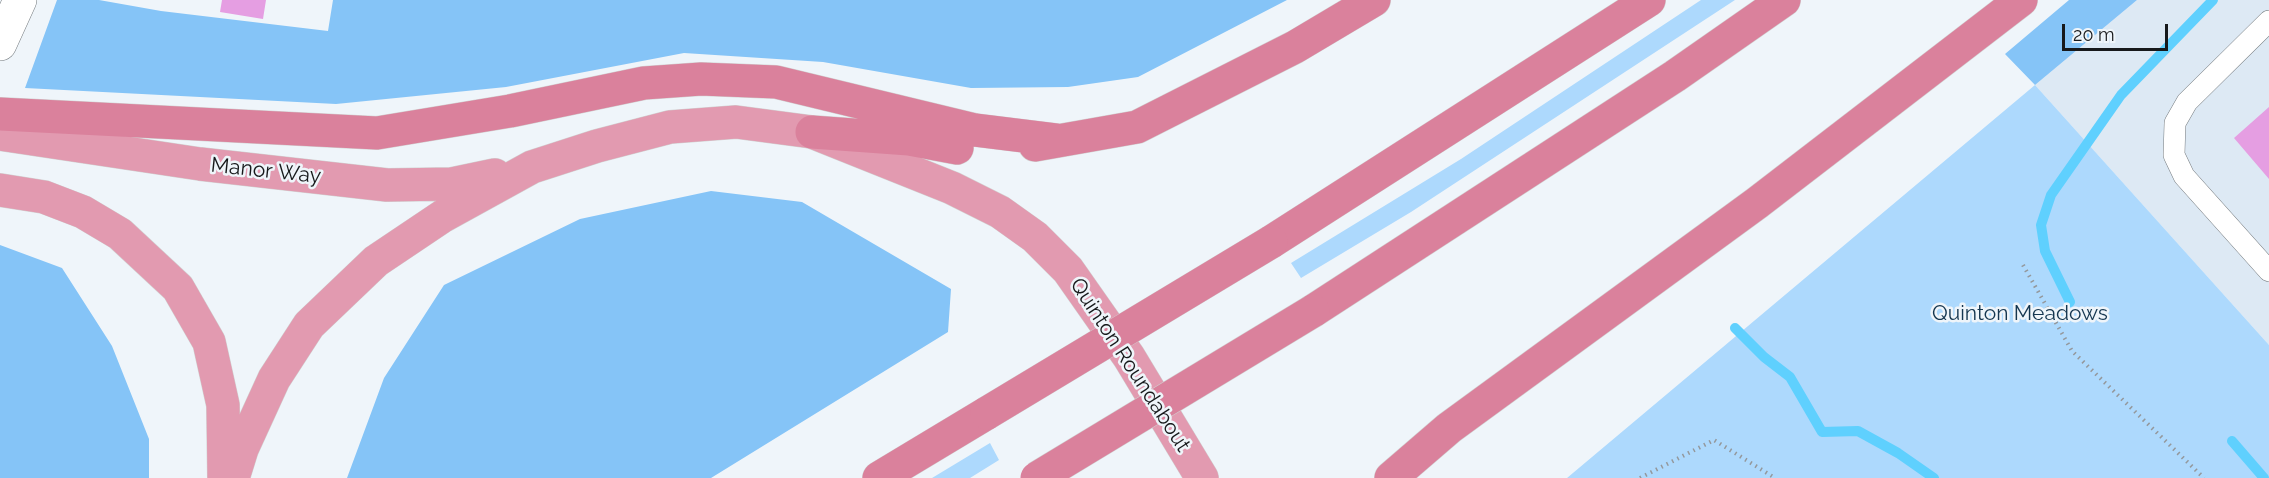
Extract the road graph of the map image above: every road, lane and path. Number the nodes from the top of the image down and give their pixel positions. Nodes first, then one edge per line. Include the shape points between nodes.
1 (20, 0) edge
2 (1374, 0) edge
3 (1648, 0) edge
4 (1784, 0) edge
5 (2021, 0) edge
6 (2269, 21) edge
7 (0, 44) edge
8 (0, 114) edge
9 (812, 132) junction
10 (0, 134) edge
11 (1056, 140) junction
12 (532, 166) junction
13 (0, 190) edge
14 (2023, 265) dead end
15 (2269, 271) edge
16 (224, 478) edge
17 (232, 478) edge
18 (879, 478) edge
19 (1037, 478) edge
20 (1202, 478) edge
21 (1391, 478) edge
22 (1640, 478) edge
23 (1775, 478) edge
24 (2204, 478) edge

1 - 7 street
2 - 11 highway via 1295,47 1137,127
3 - 18 highway, bridge via 1271,242
4 - 19 highway, bridge via 1675,76 1313,311
5 - 21 highway via 1757,203 1449,428
6 - 15 lane via 2187,102 2175,123 2174,155 2184,176
8 - 11 highway via 377,133 644,83 701,79 776,82 975,130
9 - 11 highway via 909,139 971,150 1008,150
9 - 12 highway, Quinton Roundabout via 736,122 670,127
9 - 20 highway, Quinton Roundabout via 952,188 1000,212 1035,237 1068,270 1130,357
10 - 12 highway, Manor Way via 200,164 387,185 452,184
12 - 17 highway, Quinton Roundabout via 443,216 376,261 309,325 274,379
13 - 16 highway via 44,197 84,212 120,234 178,288 209,342 223,405
14 - 24 path via 2072,351
22 - 23 path via 1714,440

